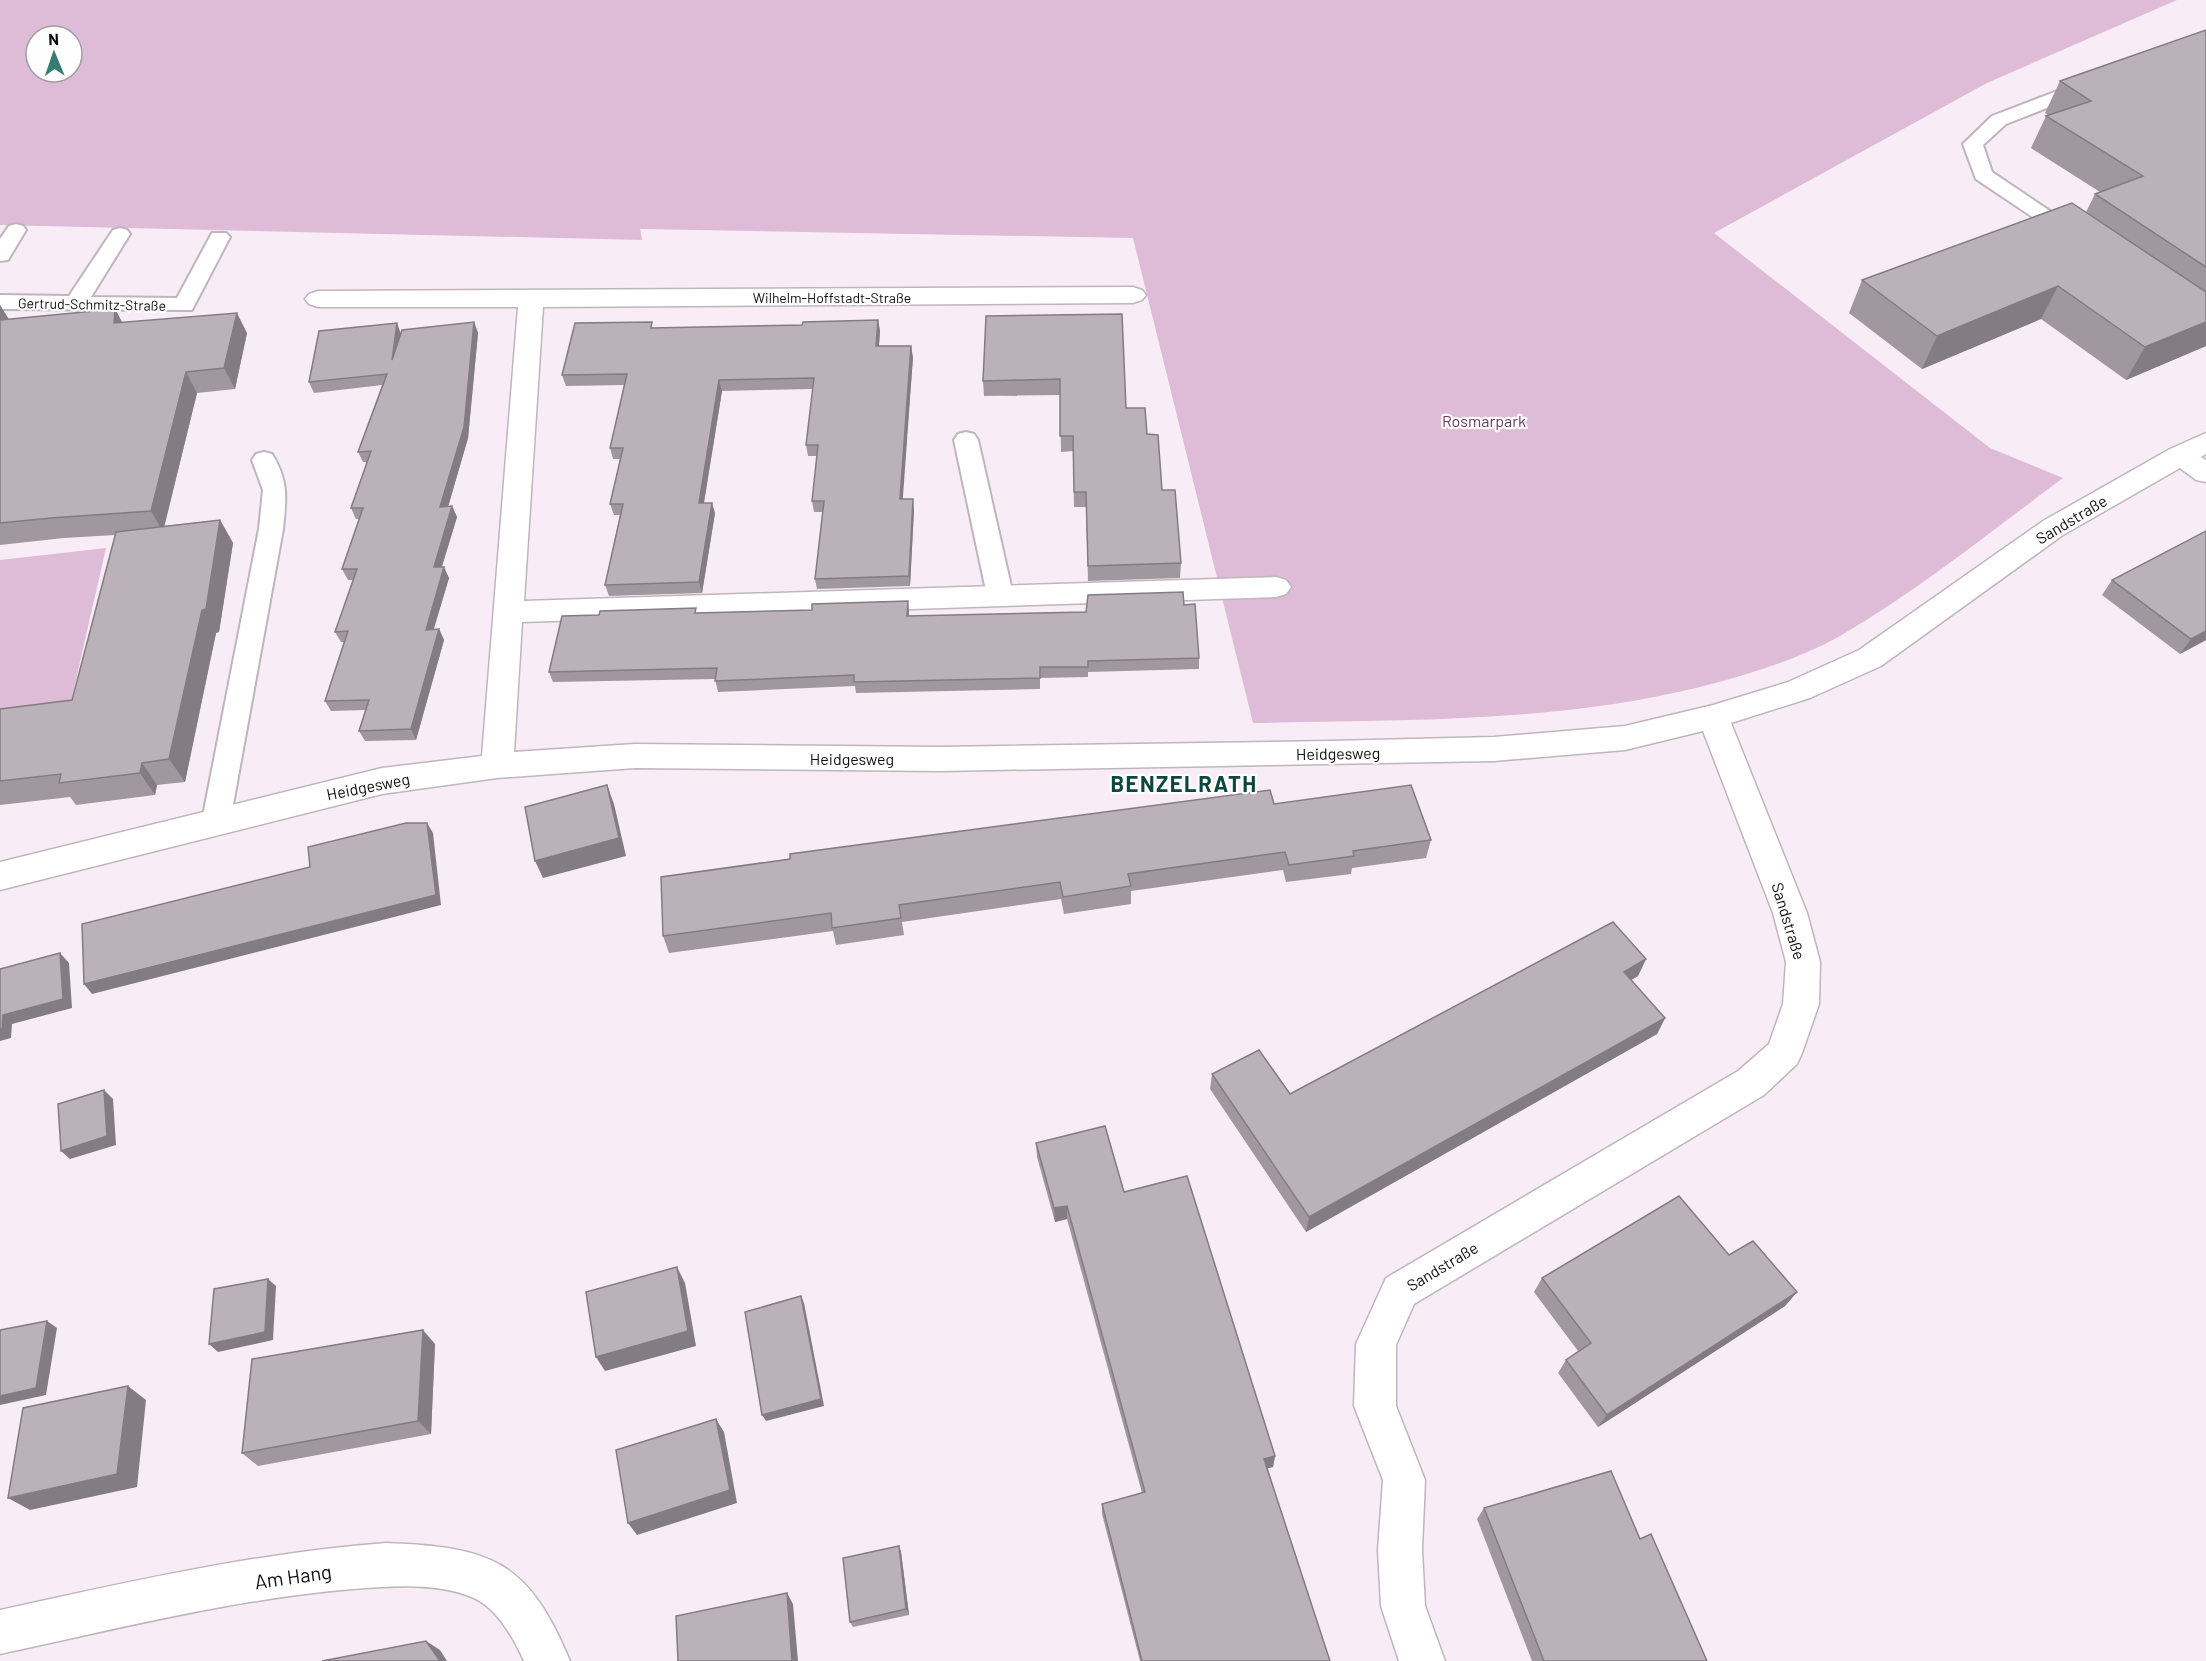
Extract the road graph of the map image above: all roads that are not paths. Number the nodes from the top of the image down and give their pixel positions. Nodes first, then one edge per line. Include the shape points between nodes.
1 (2104, 79) edge
2 (16, 230) dead end
3 (120, 234) dead end
4 (219, 237) dead end
5 (2089, 246) edge
6 (0, 255) edge
7 (1133, 295) dead end
8 (318, 298) dead end
9 (531, 299) junction
10 (0, 302) edge
11 (76, 303) junction
12 (966, 440) dead end
13 (2206, 442) edge
14 (2180, 455) junction
15 (264, 460) dead end
16 (2206, 473) edge
17 (1276, 587) dead end
18 (1000, 595) junction
19 (510, 612) junction
20 (1713, 717) junction
21 (497, 766) junction
22 (216, 821) junction
23 (0, 876) edge
24 (0, 1632) edge
25 (547, 1661) edge
26 (1422, 1661) edge

1 - 5 lane via 1999,120 1973,144 1983,175
2 - 6 lane
3 - 11 lane
4 - 11 lane, Gertrud-Schmitz-Straße via 184,305
7 - 9 street, Wilhelm-Hoffstadt-Straße
8 - 9 street, Wilhelm-Hoffstadt-Straße
9 - 19 street
10 - 11 lane, Gertrud-Schmitz-Straße
12 - 18 lane
13 - 14 street, Sandstraße
14 - 16 street
14 - 20 street, Sandstraße via 2053,528 1870,657 1799,690
15 - 22 lane via 274,490 271,528
17 - 18 street
18 - 19 street
19 - 21 street
20 - 21 street, Heidgesweg via 1625,738 1494,749 940,759 635,756
20 - 26 street, Sandstraße via 1790,913 1803,962 1801,1004 1784,1053 1751,1083 1400,1291 1376,1344 1375,1406 1404,1480 1400,1550 1403,1606
21 - 22 street, Heidgesweg via 382,781
22 - 23 street, Heidgesweg
24 - 25 street, Am Hang via 220,1587 324,1570 397,1564 455,1570 485,1580 511,1602 538,1636

